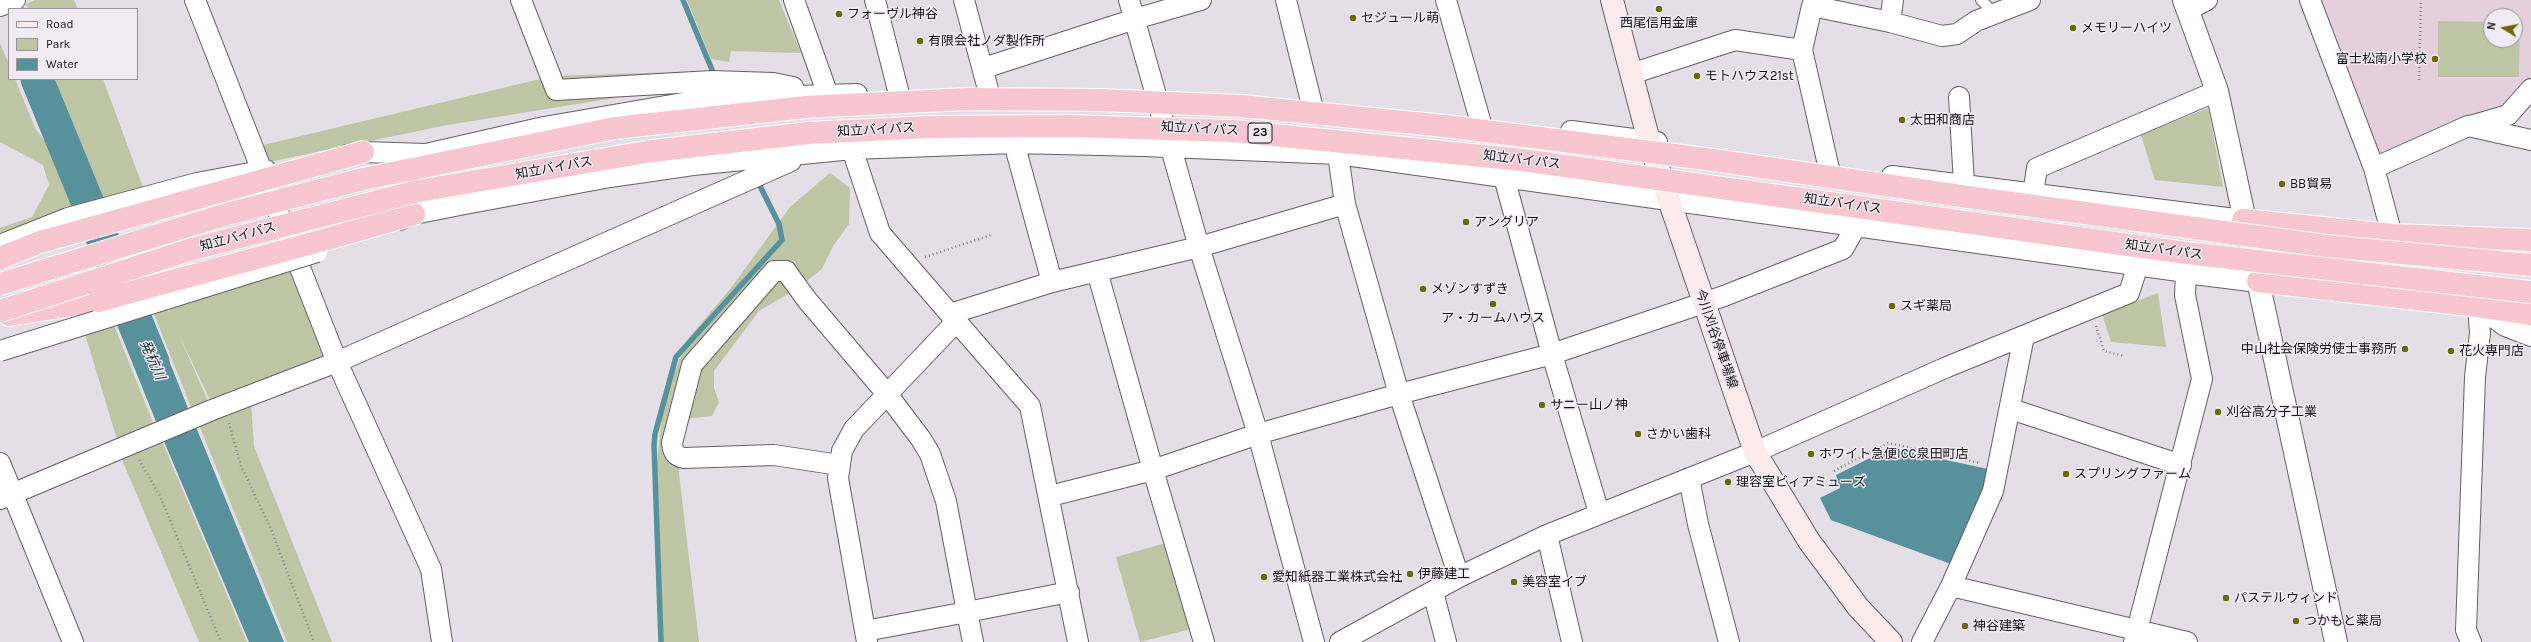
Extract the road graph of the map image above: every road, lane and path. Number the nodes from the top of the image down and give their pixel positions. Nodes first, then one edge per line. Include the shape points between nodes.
1 (15, 0) edge
2 (195, 0) edge
3 (521, 0) edge
4 (794, 0) edge
5 (875, 0) edge
6 (964, 0) edge
7 (1201, 0) edge
8 (1286, 0) edge
9 (1446, 0) edge
10 (1612, 0) edge
11 (1893, 0) edge
12 (1980, 0) edge
13 (2030, 0) edge
14 (2310, 0) edge
15 (2421, 0) edge
16 (2193, 3) edge
17 (0, 6) edge
18 (1132, 9) edge
19 (1995, 14) junction
20 (1890, 22) junction
21 (1802, 50) junction
22 (984, 68) junction
23 (1631, 74) junction
24 (2419, 80) dead end
25 (2531, 89) edge
26 (2217, 91) junction
27 (989, 93) junction
28 (899, 94) junction
29 (828, 95) junction
30 (1157, 95) junction
31 (1959, 97) dead end
32 (1312, 105) junction
33 (1480, 120) junction
34 (2468, 126) junction
35 (2531, 140) edge
36 (1649, 141) junction
37 (1014, 143) junction
38 (1172, 148) junction
39 (852, 149) junction
40 (363, 152) junction
41 (807, 154) junction
42 (1338, 154) junction
43 (2374, 168) junction
44 (1829, 169) junction
45 (1504, 177) junction
46 (1964, 184) junction
47 (2041, 195) junction
48 (1670, 199) junction
49 (1345, 204) junction
50 (414, 214) joint
51 (2243, 220) junction
52 (1856, 226) junction
53 (2531, 230) edge
54 (991, 235) dead end
55 (2392, 235) junction
56 (2499, 238) junction
57 (2531, 240) edge
58 (331, 243) junction
59 (0, 245) edge
60 (1199, 247) junction
61 (0, 258) edge
62 (906, 263) junction
63 (2138, 265) junction
64 (2531, 265) edge
65 (1097, 271) junction
66 (2186, 272) junction
67 (2258, 281) junction
68 (1052, 282) junction
69 (0, 284) edge
70 (2531, 292) edge
71 (1703, 302) junction
72 (2478, 306) junction
73 (2091, 310) junction
74 (0, 311) edge
75 (2531, 314) edge
76 (0, 316) edge
77 (953, 318) junction
78 (2024, 336) junction
79 (2531, 336) edge
80 (0, 351) edge
81 (1552, 354) junction
82 (2124, 356) dead end
83 (337, 362) junction
84 (887, 394) junction
85 (1399, 394) junction
86 (218, 408) junction
87 (2011, 409) junction
88 (1258, 434) junction
89 (134, 442) junction
90 (1754, 452) junction
91 (0, 463) edge
92 (839, 465) junction
93 (2181, 465) junction
94 (1998, 466) junction
95 (1152, 470) junction
96 (1834, 471) dead end
97 (1690, 478) junction
98 (6, 496) edge
99 (1050, 496) junction
100 (1599, 513) junction
101 (1548, 535) junction
102 (1459, 577) junction
103 (1951, 586) junction
104 (1069, 592) junction
105 (1433, 592) junction
106 (967, 612) junction
107 (2136, 636) edge
108 (866, 637) edge
109 (73, 642) edge
110 (220, 642) edge
111 (314, 642) edge
112 (442, 642) edge
113 (973, 642) edge
114 (1078, 642) edge
115 (1204, 642) edge
116 (1314, 642) edge
117 (1340, 642) edge
118 (1446, 642) edge
119 (1572, 642) edge
120 (1729, 642) edge
121 (1891, 642) edge
122 (1922, 642) edge
123 (2187, 642) edge
124 (2336, 642) edge
125 (2470, 642) edge

1 - 17 street
2 - 83 street
3 - 29 street via 556,90 712,81 774,83
4 - 29 street
5 - 28 street
6 - 22 street
7 - 18 street
8 - 32 street
9 - 33 street
10 - 23 main road, 今川刈谷停車場線
11 - 20 street
12 - 19 lane
13 - 19 street
14 - 43 street
15 - 24 path
16 - 26 street
18 - 22 street
18 - 30 street
19 - 20 street via 1976,21 1957,34 1942,36
20 - 21 street via 1812,6
21 - 23 street via 1735,40
21 - 44 street
22 - 27 street
23 - 36 main road, 今川刈谷停車場線
25 - 34 street via 2508,115
26 - 47 street via 2038,168
26 - 51 street
27 - 28 street
27 - 30 street
28 - 29 street
29 - 40 street via 706,99 544,127 426,154
30 - 32 street
30 - 38 street
31 - 46 street
32 - 33 street
33 - 36 street
34 - 35 street
34 - 43 street
36 - 44 street
36 - 48 main road, 今川刈谷停車場線
37 - 38 street
37 - 39 street
37 - 68 street
38 - 42 street
38 - 60 street
39 - 41 street
39 - 62 street via 880,233
40 - 59 street via 197,183 68,218
40 - 61 highway, bridge via 47,240
41 - 50 street via 693,165 610,177
41 - 83 street
42 - 45 street
42 - 49 street
43 - 55 street
44 - 46 street
45 - 48 street
45 - 81 street
46 - 47 street
47 - 51 street
48 - 52 street via 1751,213
48 - 71 main road, 今川刈谷停車場線
49 - 60 street
49 - 85 street
50 - 58 highway
51 - 55 highway
51 - 67 street
52 - 63 street
52 - 71 street via 1843,249
53 - 56 street
54 - 62 path
55 - 56 highway
56 - 57 highway
58 - 76 highway, bridge via 98,301
58 - 80 street, bridge
60 - 65 street
60 - 88 street
62 - 77 street
63 - 66 street
63 - 73 street via 2129,293
64 - 69 highway, 知立バイパス / 23, bridge via 2295,242 1706,159 1445,126 1241,106 1100,100 967,99 806,107 615,128 363,179 227,214
65 - 68 street
65 - 95 street
66 - 67 street
66 - 93 street via 2185,294 2202,378
67 - 72 highway
67 - 124 street
68 - 77 street
70 - 74 highway, 知立バイパス / 23, bridge via 2186,253 1514,159 1234,131 1070,126 928,127 809,133 652,151 418,191 190,250
71 - 81 street
71 - 90 main road, 今川刈谷停車場線
72 - 75 highway
72 - 79 street via 2505,326
72 - 125 street via 2480,333 2475,377 2466,630
73 - 78 street
73 - 82 path via 2104,351
77 - 84 street
77 - 99 street via 1030,406
78 - 87 street
78 - 90 street
81 - 85 street
81 - 100 street
83 - 86 street
83 - 112 street via 431,569
84 - 92 street via 854,429 847,440
84 - 92 street via 807,300 786,271 780,269 774,271 696,359 688,374 672,443 676,456 691,458 774,455
84 - 106 street via 922,439 936,467 946,501
85 - 88 street
85 - 102 street
86 - 89 street
86 - 111 path via 241,466 271,530
87 - 93 street
87 - 94 street
88 - 95 street
88 - 116 street
89 - 98 street
89 - 110 path via 160,496
90 - 97 street
90 - 121 main road, 今川刈谷停車場線 via 1809,541 1858,607
91 - 98 street
92 - 108 street via 840,495
93 - 107 street
94 - 96 path via 1888,443
94 - 103 street via 1993,491
95 - 99 street
95 - 115 street
97 - 100 street
97 - 120 street via 1698,524
98 - 109 street
99 - 104 street
100 - 101 street
101 - 102 street
101 - 119 street
102 - 105 street
103 - 107 street
103 - 122 street
104 - 106 street
104 - 114 street
105 - 117 street
105 - 118 street
106 - 108 street
106 - 113 street
107 - 123 street

